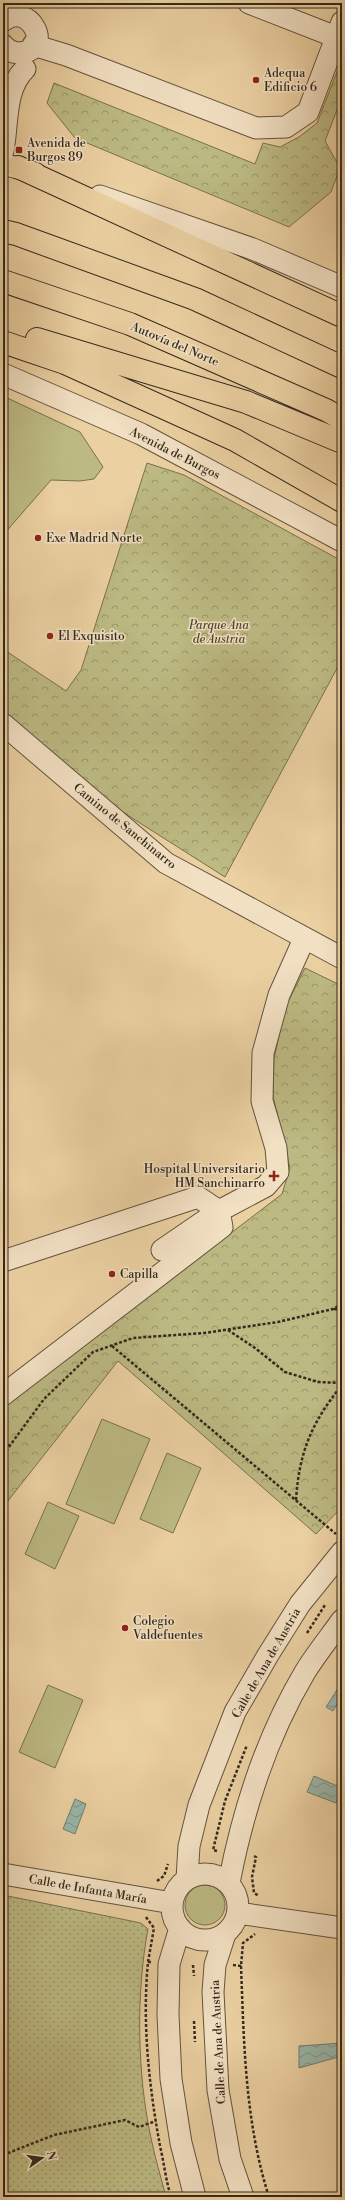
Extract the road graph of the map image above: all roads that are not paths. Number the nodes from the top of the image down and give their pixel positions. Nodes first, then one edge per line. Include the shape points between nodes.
1 (249, 3) edge
2 (33, 11) edge
3 (10, 13) edge
4 (312, 16) dead end
5 (340, 28) edge
6 (3, 45) edge
7 (32, 46) junction
8 (3, 151) edge
9 (10, 166) edge
10 (3, 231) edge
11 (3, 281) edge
12 (342, 287) edge
13 (342, 316) edge
14 (3, 328) edge
15 (3, 342) edge
16 (342, 367) edge
17 (3, 374) edge
18 (342, 419) edge
19 (342, 442) edge
20 (342, 501) edge
21 (342, 541) edge
22 (3, 724) edge
23 (304, 939) junction
24 (342, 958) edge
25 (219, 1211) junction
26 (162, 1250) dead end
27 (3, 1261) edge
28 (3, 1395) edge
29 (342, 1552) edge
30 (342, 1620) edge
31 (3, 1874) edge
32 (187, 1879) junction
33 (229, 1883) junction
34 (172, 1903) junction
35 (238, 1913) junction
36 (180, 1928) junction
37 (342, 1928) edge
38 (225, 1934) junction
39 (195, 2197) edge
40 (243, 2197) edge

1 - 5 street
2 - 3 street via 25,15
2 - 7 street via 37,32
4 - 5 street
5 - 7 street via 308,112 286,126 256,128 66,55
6 - 7 street via 11,52 18,53
7 - 8 street via 25,69 17,76 6,113 7,128
9 - 12 street via 253,249
9 - 13 highway
10 - 16 highway via 195,299
11 - 18 highway, Autovía del Norte via 130,324
14 - 19 highway via 246,402
15 - 20 highway via 65,363 235,440
17 - 21 street, Avenida de Burgos via 141,434
22 - 23 street, Camino de Sanchinarro via 166,863
23 - 24 street, Camino de Sanchinarro
23 - 25 street via 279,995 263,1053 262,1101 276,1148 278,1172 266,1186
25 - 26 street
25 - 27 street via 198,1197
25 - 28 street via 222,1228
29 - 32 street, Calle de Ana de Austria via 300,1604 235,1712 199,1805 189,1846
30 - 33 street via 305,1672 278,1724 245,1812
31 - 34 street, Calle de Infanta María
32 - 33 street via 198,1874 209,1874 220,1876
32 - 34 street via 175,1893
33 - 35 street via 238,1902
34 - 36 street via 172,1912
35 - 37 street
35 - 38 street
36 - 38 street via 187,1935 206,1940
36 - 39 street via 169,1964 171,2079 181,2143
38 - 40 street, Calle de Ana de Austria via 215,1965 213,1992 218,2090 230,2159

